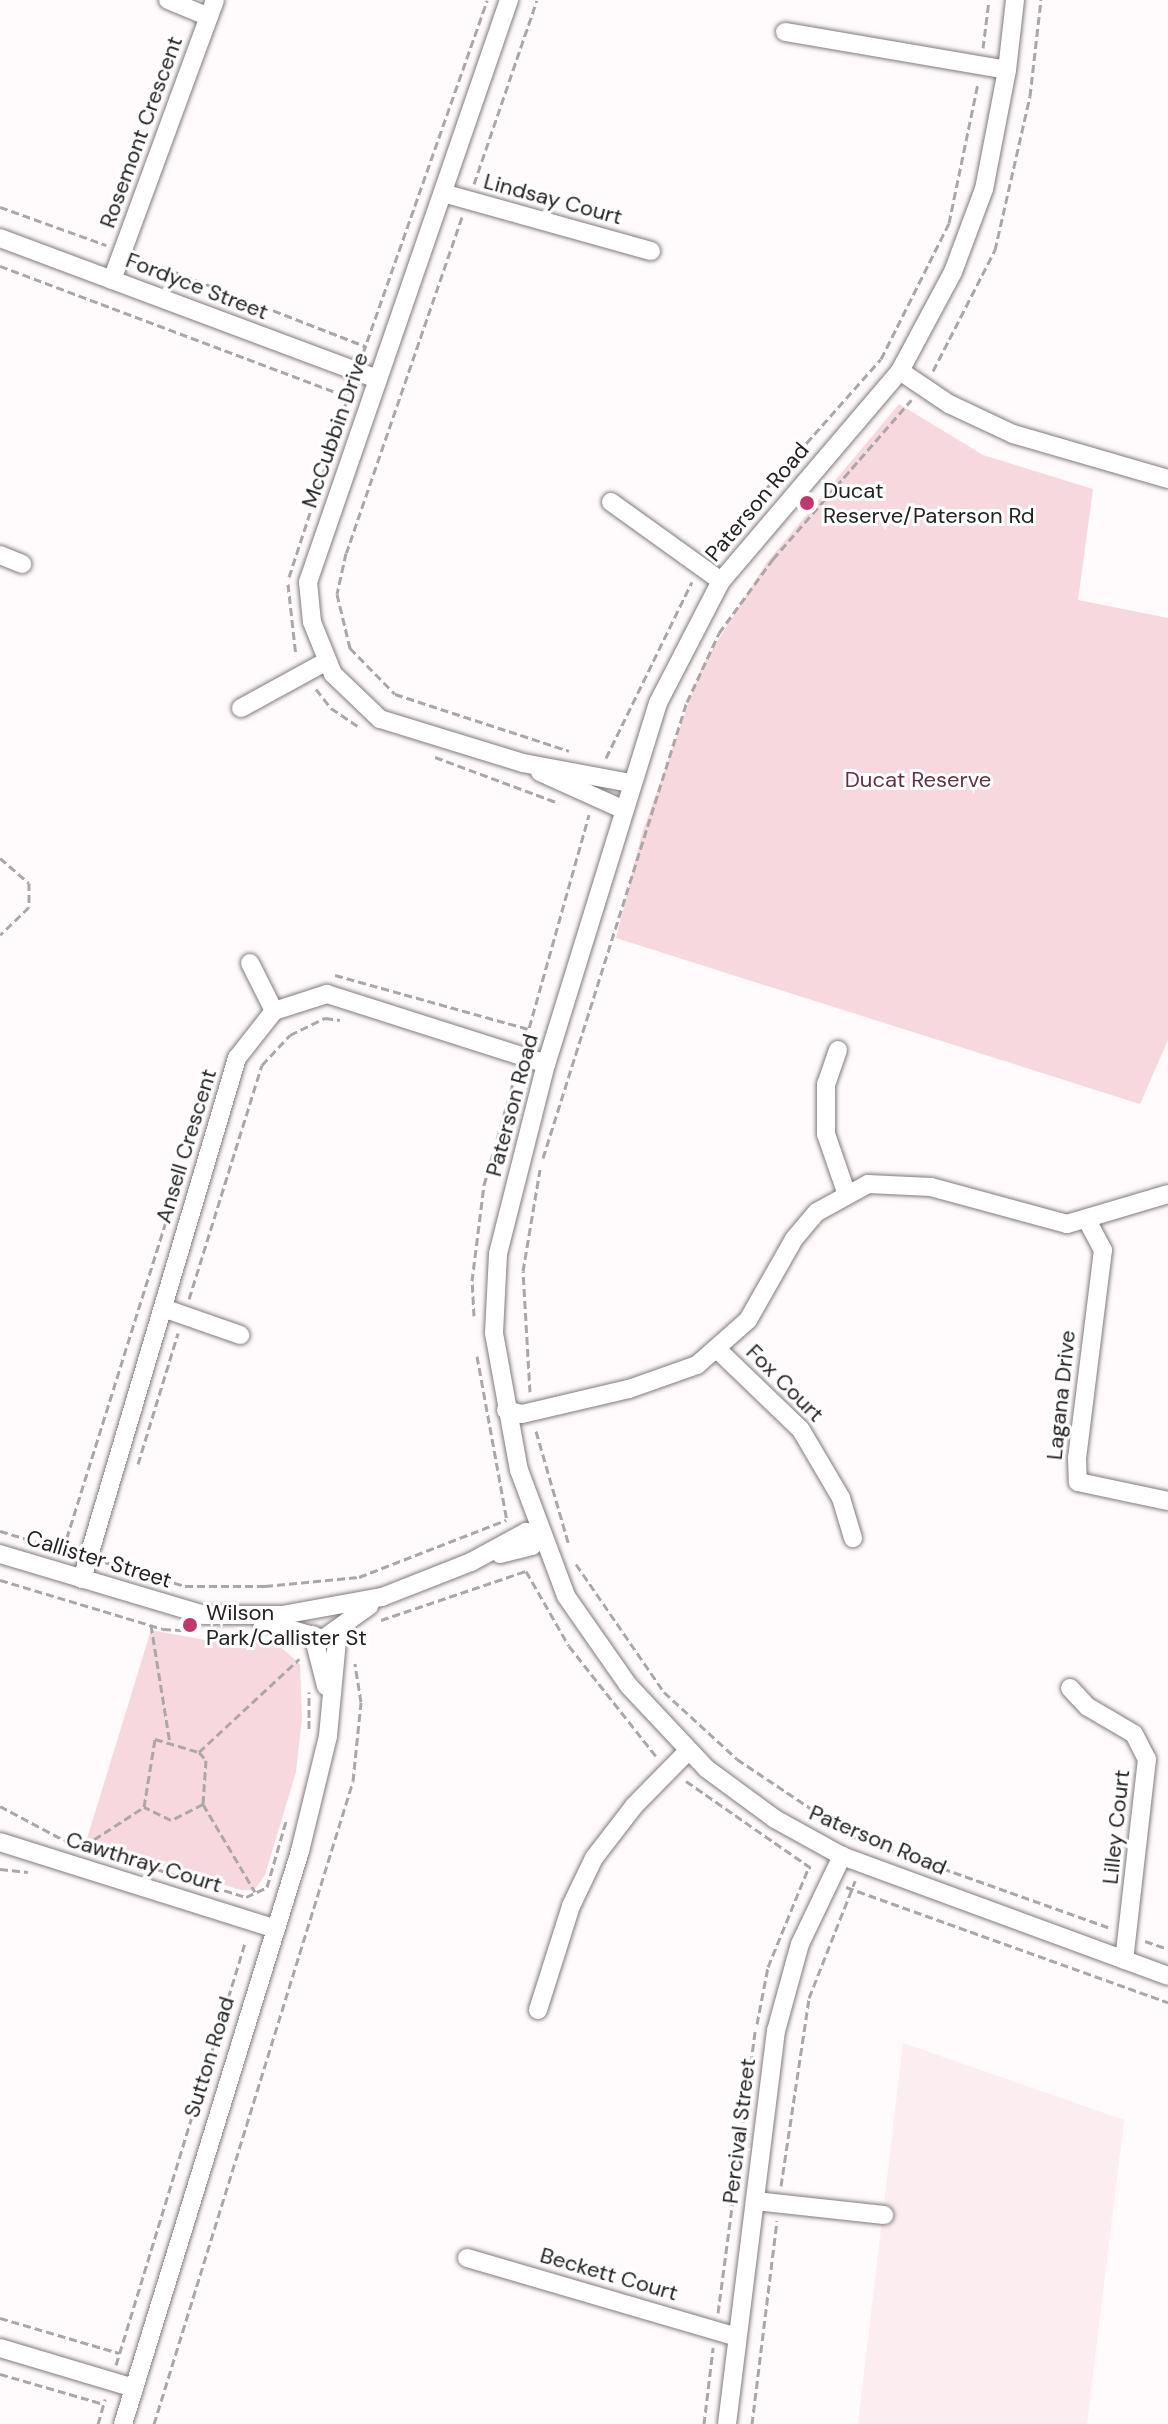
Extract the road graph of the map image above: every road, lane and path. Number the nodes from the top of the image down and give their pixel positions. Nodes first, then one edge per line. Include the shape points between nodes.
1 (168, 0) edge
2 (487, 0) edge
3 (509, 0) edge
4 (537, 0) edge
5 (989, 0) edge
6 (1015, 0) edge
7 (1041, 0) edge
8 (212, 8) edge
9 (785, 32) dead end
10 (980, 65) junction
11 (1007, 70) junction
12 (443, 193) junction
13 (468, 200) junction
14 (0, 207) edge
15 (0, 238) edge
16 (122, 251) junction
17 (651, 251) dead end
18 (0, 266) edge
19 (112, 280) junction
20 (365, 346) junction
21 (356, 371) junction
22 (900, 371) junction
23 (377, 379) junction
24 (923, 386) junction
25 (348, 397) junction
26 (1168, 479) edge
27 (611, 502) dead end
28 (0, 555) edge
29 (22, 564) dead end
30 (702, 567) junction
31 (721, 581) junction
32 (325, 662) junction
33 (305, 673) junction
34 (241, 708) dead end
35 (368, 733) dead end
36 (574, 753) dead end
37 (427, 754) dead end
38 (523, 763) junction
39 (600, 776) junction
40 (630, 783) junction
41 (560, 803) dead end
42 (591, 806) junction
43 (574, 809) dead end
44 (622, 809) junction
45 (0, 858) edge
46 (0, 935) edge
47 (250, 963) dead end
48 (332, 975) dead end
49 (274, 1011) junction
50 (350, 1020) dead end
51 (528, 1029) junction
52 (838, 1050) dead end
53 (521, 1055) junction
54 (546, 1064) junction
55 (503, 1065) dead end
56 (187, 1156) dead end
57 (846, 1192) junction
58 (1168, 1194) edge
59 (1088, 1222) junction
60 (163, 1308) junction
61 (184, 1316) junction
62 (475, 1324) dead end
63 (240, 1335) dead end
64 (718, 1350) junction
65 (477, 1352) dead end
66 (531, 1406) junction
67 (506, 1410) junction
68 (134, 1476) dead end
69 (1168, 1501) edge
70 (506, 1520) junction
71 (0, 1531) edge
72 (542, 1533) junction
73 (853, 1538) dead end
74 (516, 1544) junction
75 (569, 1545) dead end
76 (111, 1548) dead end
77 (63, 1550) junction
78 (0, 1554) edge
79 (98, 1560) junction
80 (573, 1560) dead end
81 (526, 1571) junction
82 (82, 1579) junction
83 (0, 1580) edge
84 (389, 1595) junction
85 (322, 1608) junction
86 (232, 1616) junction
87 (151, 1625) junction
88 (366, 1625) dead end
89 (339, 1629) junction
90 (192, 1631) dead end
91 (312, 1634) junction
92 (354, 1651) dead end
93 (306, 1665) dead end
94 (309, 1687) dead end
95 (1070, 1688) dead end
96 (330, 1701) junction
97 (309, 1732) dead end
98 (170, 1743) junction
99 (688, 1751) junction
100 (199, 1752) junction
101 (671, 1768) junction
102 (203, 1804) junction
103 (0, 1806) edge
104 (144, 1807) junction
105 (288, 1817) dead end
106 (0, 1842) edge
107 (874, 1844) junction
108 (84, 1846) junction
109 (842, 1856) junction
110 (863, 1864) junction
111 (0, 1869) edge
112 (31, 1872) dead end
113 (831, 1879) junction
114 (851, 1889) junction
115 (255, 1892) junction
116 (273, 1928) junction
117 (233, 1933) dead end
118 (1127, 1934) junction
119 (1168, 1949) edge
120 (1124, 1960) junction
121 (1168, 1976) edge
122 (1168, 2002) edge
123 (538, 2010) dead end
124 (755, 2201) junction
125 (779, 2203) junction
126 (884, 2215) dead end
127 (467, 2258) dead end
128 (0, 2318) edge
129 (737, 2337) junction
130 (0, 2348) edge
131 (120, 2353) junction
132 (0, 2374) edge
133 (111, 2381) junction
134 (134, 2388) junction
135 (104, 2404) junction
136 (98, 2424) edge
137 (123, 2424) edge
138 (154, 2424) edge
139 (727, 2424) edge
140 (752, 2424) edge

1 - 8 street
2 - 20 path
3 - 12 street, McCubbin Drive
4 - 13 path
5 - 10 path
6 - 11 street, Paterson Road
7 - 24 path via 1030,96 995,250
8 - 16 street, Rosemont Crescent
9 - 10 street
10 - 11 street
10 - 30 path via 949,223 881,359 716,542
11 - 22 street, Paterson Road via 984,189 953,272
12 - 13 street, Lindsay Court
12 - 23 street, McCubbin Drive
13 - 17 street, Lindsay Court
13 - 36 path via 346,553 337,594 350,648 395,694
14 - 16 path
15 - 19 street, Fordyce Street
16 - 19 street, Rosemont Crescent
16 - 20 path
18 - 25 path
19 - 21 street, Fordyce Street
20 - 21 path
21 - 23 street, Fordyce Street
21 - 25 path
22 - 24 street
22 - 31 street, Paterson Road
23 - 32 street, McCubbin Drive via 308,582 312,622
24 - 26 street via 1013,434
24 - 66 path via 773,559 719,633 687,702 541,1164 523,1271
25 - 33 path via 290,569 286,598 297,660
27 - 30 street
28 - 29 street
30 - 31 street
30 - 39 path via 678,605
31 - 40 street, Paterson Road via 658,703
32 - 33 street
32 - 38 street, McCubbin Drive via 354,699 380,719
33 - 34 street
33 - 35 path via 331,708
37 - 41 path
38 - 39 street, McCubbin Drive
38 - 42 street, McCubbin Drive
39 - 40 street, McCubbin Drive
40 - 44 street, Paterson Road
42 - 43 path
42 - 44 street, McCubbin Drive
42 - 51 path
44 - 54 street, Paterson Road
45 - 46 path via 29,883 29,907
47 - 49 street
48 - 51 path
49 - 53 street via 327,994
49 - 60 street, Ansell Crescent via 237,1058
50 - 61 path via 325,1018 290,1035 262,1065
51 - 53 path
52 - 57 street via 826,1084 826,1134
53 - 54 street
54 - 67 street, Paterson Road via 498,1254 494,1333
55 - 62 path via 517,1069 484,1185 472,1281
56 - 77 path
57 - 59 street via 868,1184 905,1183 1050,1221
57 - 64 street via 817,1212 794,1239 748,1320
58 - 59 street
59 - 69 street, Lagana Drive via 1086,1236 1099,1268 1078,1482
60 - 61 street
60 - 79 street, Ansell Crescent
61 - 63 street
61 - 68 path
64 - 66 street via 661,1380
64 - 73 street, Fox Court via 801,1430 841,1498
65 - 70 path
66 - 67 street
66 - 75 path
67 - 72 street, Paterson Road via 519,1470
70 - 74 path
70 - 79 path via 359,1577 265,1586 185,1586
71 - 77 path
72 - 74 street, Callister Street via 526,1532
72 - 99 street, Paterson Road via 566,1596 628,1685
74 - 81 path
74 - 84 street, Callister Street
76 - 79 path
77 - 79 path
78 - 82 street, Callister Street
79 - 82 street, Ansell Crescent
80 - 107 path via 664,1692 737,1759 852,1836
81 - 88 path
81 - 101 path via 606,1699
82 - 86 street, Callister Street via 204,1615
83 - 87 path
84 - 85 street, Callister Street
84 - 89 street, Callister Street
85 - 86 street, Callister Street
85 - 89 street
85 - 91 street via 307,1617
86 - 91 street, Callister Street
87 - 90 path
87 - 98 path
89 - 91 street, Callister Street via 329,1638
89 - 96 street, Sutton Road
91 - 96 street, Sutton Road
92 - 138 path via 361,1702 353,1781
93 - 100 path via 305,1654
94 - 97 path
95 - 118 street, Lilley Court via 1088,1707 1144,1745 1148,1774
96 - 116 street, Sutton Road via 316,1788
98 - 100 path
98 - 104 path via 155,1739
99 - 101 street
99 - 109 street, Paterson Road via 775,1819
100 - 102 path via 206,1760
101 - 113 path
101 - 123 street via 594,1858 571,1906
102 - 104 path via 171,1820
102 - 115 path
103 - 108 path
104 - 108 path
105 - 115 path via 267,1887
106 - 116 street, Cawthray Court
107 - 110 path
107 - 118 path
108 - 115 path via 246,1897
109 - 110 street, Paterson Road
109 - 113 street, Percival Street
110 - 114 path
110 - 120 street, Paterson Road
111 - 112 path
113 - 114 path
113 - 124 street, Percival Street via 800,1944 782,2000
114 - 122 path
114 - 125 path via 809,1998
116 - 134 street, Sutton Road
117 - 131 path via 247,1937
118 - 119 path
118 - 120 street, Lilley Court
120 - 121 street, Paterson Road
124 - 125 street
124 - 129 street, Percival Street
125 - 126 street
125 - 140 path
127 - 129 street, Beckett Court
128 - 131 path
129 - 139 street, Percival Street
130 - 133 street
131 - 133 path
132 - 135 path
133 - 134 street
133 - 135 path
134 - 137 street, Sutton Road
135 - 136 path

